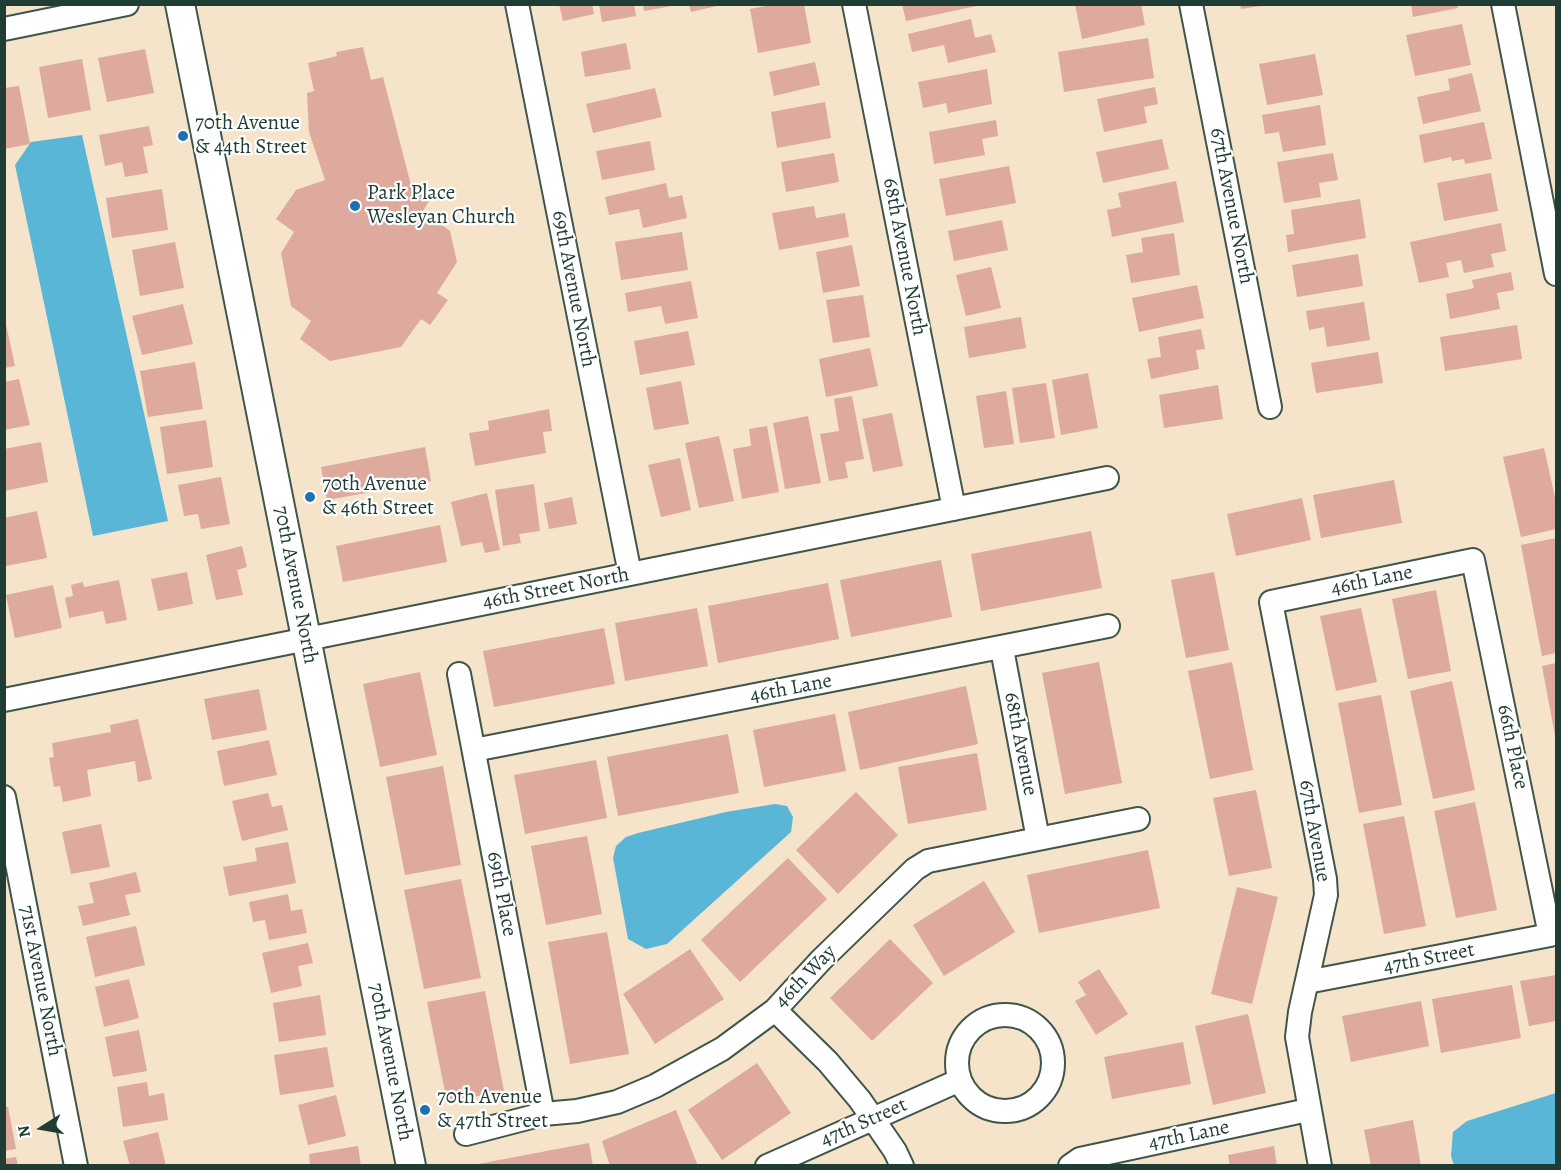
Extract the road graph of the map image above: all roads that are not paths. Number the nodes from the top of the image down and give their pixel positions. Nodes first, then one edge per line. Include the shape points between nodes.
1 (127, 4) edge
2 (180, 4) edge
3 (517, 4) edge
4 (854, 4) edge
5 (1191, 4) edge
6 (1503, 4) edge
7 (4, 29) edge
8 (1557, 274) edge
9 (1270, 407) dead end
10 (1107, 478) dead end
11 (954, 508) junction
12 (1473, 560) joint
13 (630, 574) junction
14 (1271, 602) joint
15 (1108, 626) dead end
16 (305, 639) junction
17 (1002, 649) junction
18 (459, 674) dead end
19 (4, 699) edge
20 (474, 750) junction
21 (4, 797) edge
22 (1138, 819) dead end
23 (1038, 838) junction
24 (1550, 935) joint
25 (1307, 982) junction
26 (775, 1010) junction
27 (960, 1080) junction
28 (1308, 1110) junction
29 (543, 1114) junction
30 (874, 1119) junction
31 (466, 1134) dead end
32 (76, 1166) edge
33 (411, 1166) edge
34 (767, 1166) edge
35 (902, 1166) edge
36 (1070, 1166) edge
37 (1320, 1166) edge

1 - 7 street
2 - 16 street, 70th Avenue North
3 - 13 street, 69th Avenue North
4 - 11 street, 68th Avenue North
5 - 9 street, 67th Avenue North
6 - 8 street
10 - 11 street, 46th Street North
11 - 13 street, 46th Street North
12 - 14 street, 46th Lane
12 - 24 street, 66th Place
13 - 16 street, 46th Street North
14 - 25 street, 67th Avenue via 1326,895
15 - 17 street, 46th Lane
16 - 19 street, 46th Street North
16 - 33 street, 70th Avenue North
17 - 20 street, 46th Lane
17 - 23 street, 68th Avenue
18 - 20 street, 69th Place
20 - 29 street, 69th Place
21 - 32 street, 71st Avenue North
22 - 23 street, 46th Way
23 - 26 street, 46th Way via 928,861 915,869
24 - 25 street, 47th Street
25 - 28 street, 67th Avenue via 1297,1037
26 - 29 street, 46th Way via 722,1049 655,1086 616,1102
26 - 30 street via 828,1062
27 - 27 street via 980,1104 995,1110 1018,1109 1039,1098 1049,1085 1053,1054 1038,1026 1008,1014 992,1016 978,1023 959,1048
27 - 30 street, 47th Street
28 - 36 street, 47th Lane via 1080,1160
28 - 37 street, 67th Avenue
29 - 31 street, 46th Way
30 - 34 street, 47th Street
30 - 35 street

